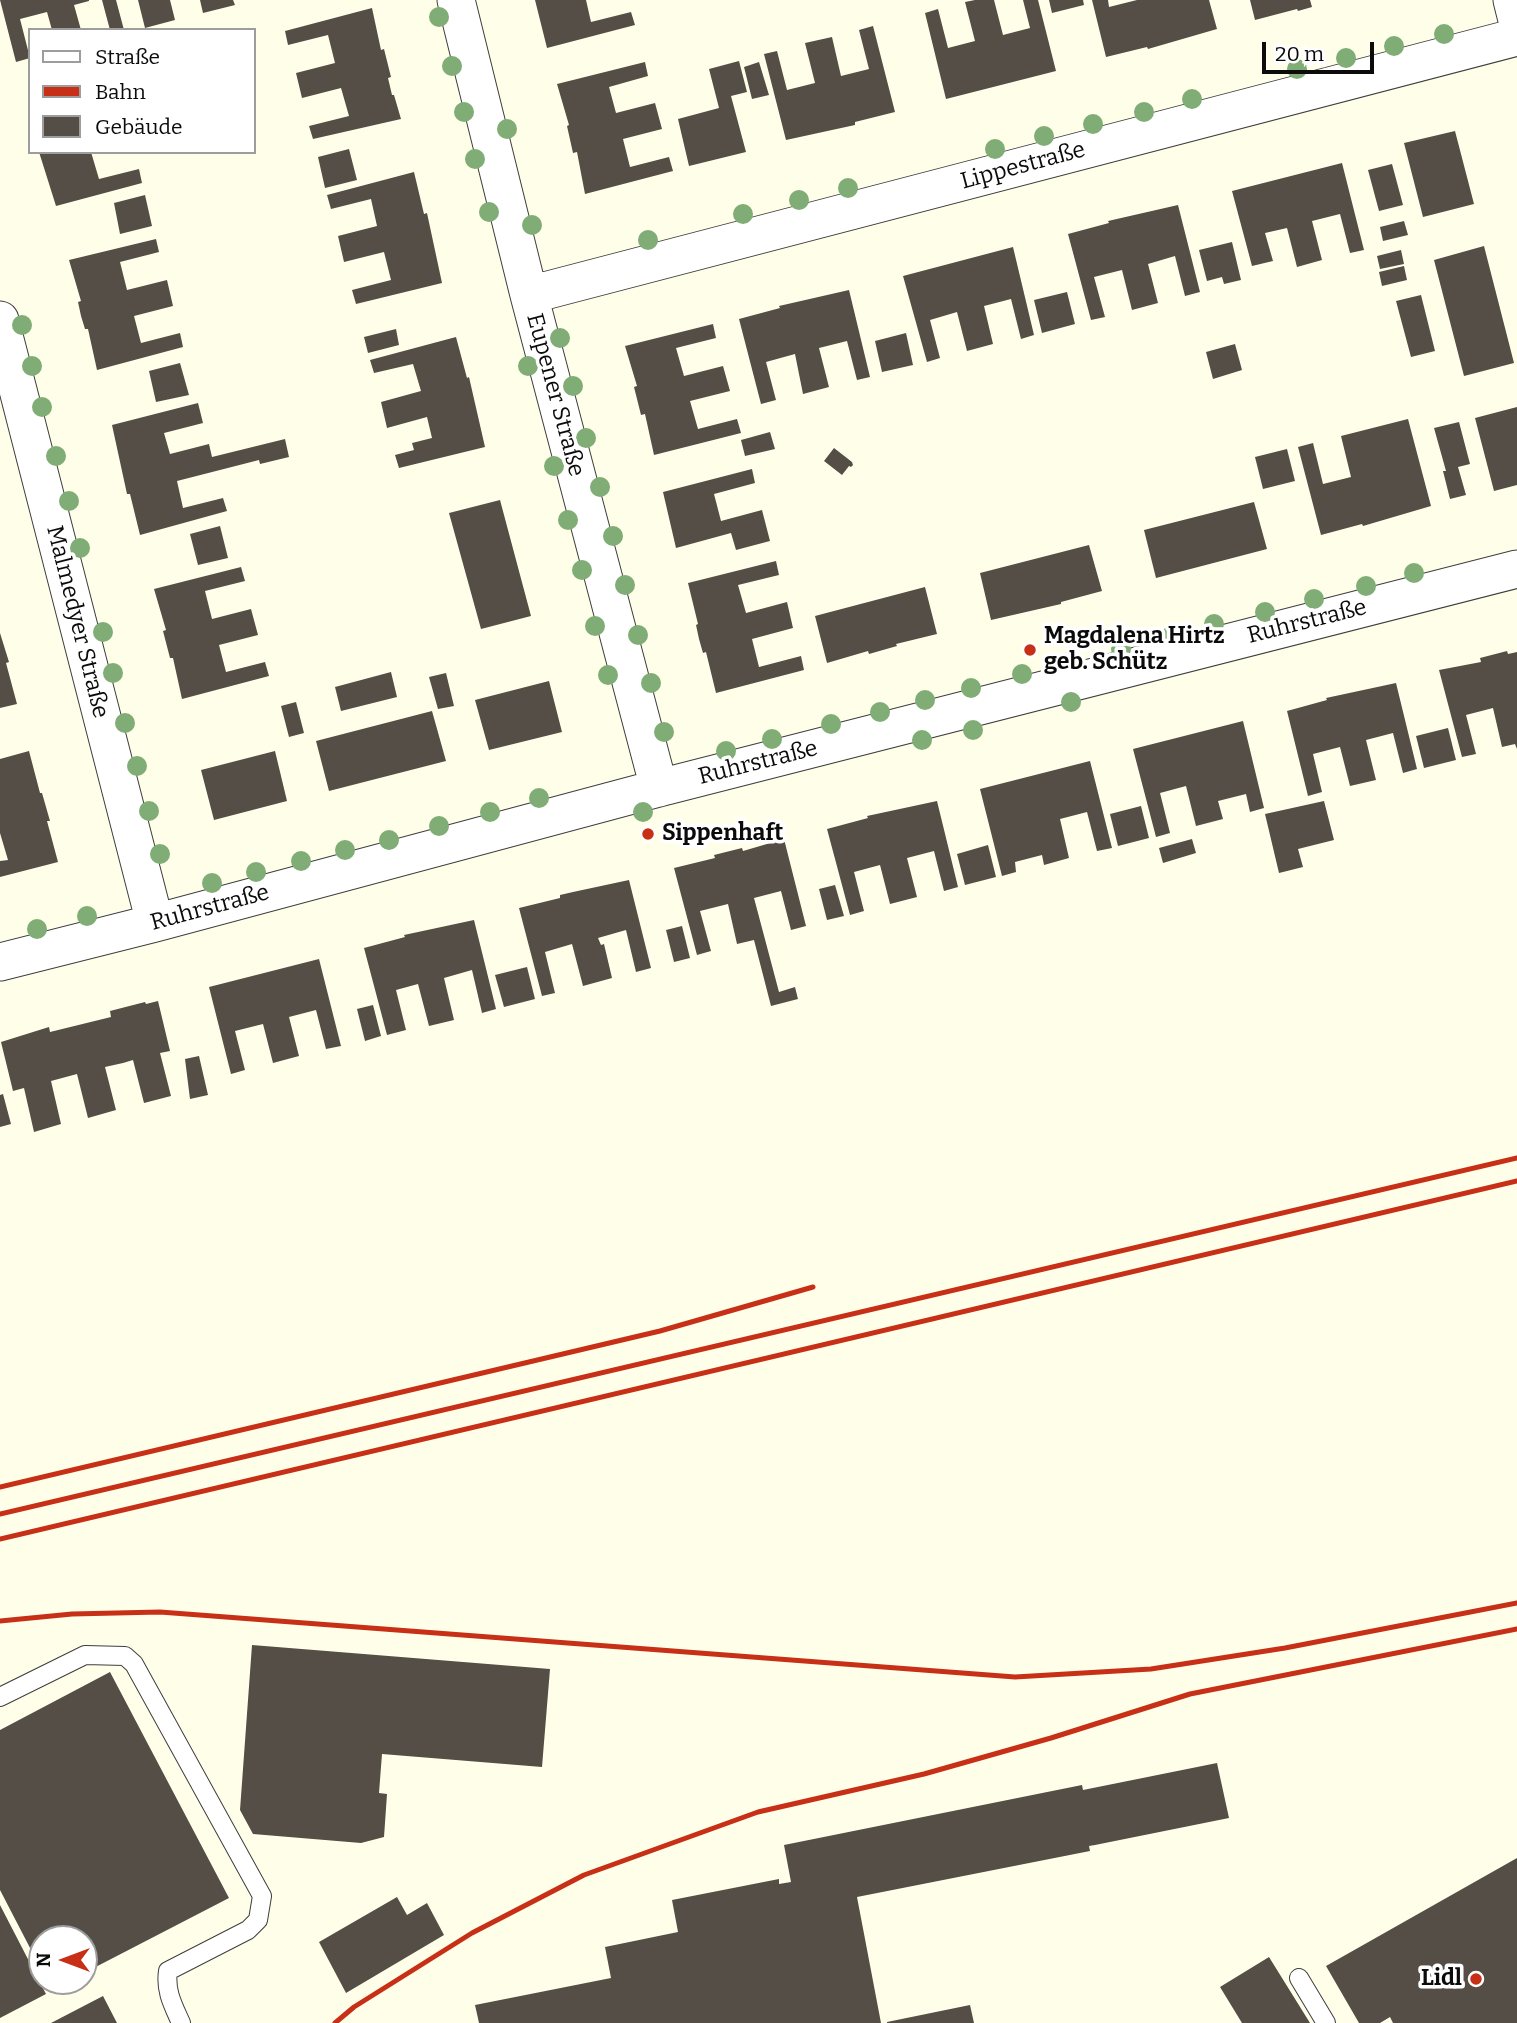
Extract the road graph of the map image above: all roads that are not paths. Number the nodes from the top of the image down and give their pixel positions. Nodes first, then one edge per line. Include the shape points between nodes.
1 (456, 0) edge
2 (1512, 0) edge
3 (1517, 20) edge
4 (1517, 37) edge
5 (529, 295) junction
6 (0, 320) edge
7 (1517, 569) edge
8 (659, 788) junction
9 (155, 923) junction
10 (0, 962) edge
11 (0, 1697) edge
12 (1299, 1978) dead end
13 (181, 2023) edge
14 (1326, 2023) edge

1 - 5 street, Eupener Straße
2 - 3 street
4 - 5 street, Lippestraße
5 - 8 street, Eupener Straße
6 - 9 street, Malmedyer Straße
7 - 8 street, Ruhrstraße
8 - 9 street, Ruhrstraße
9 - 10 street, Ruhrstraße
11 - 13 lane via 86,1655 125,1656 134,1664 262,1896 258,1920 248,1930 169,1971 169,1997
12 - 14 lane

